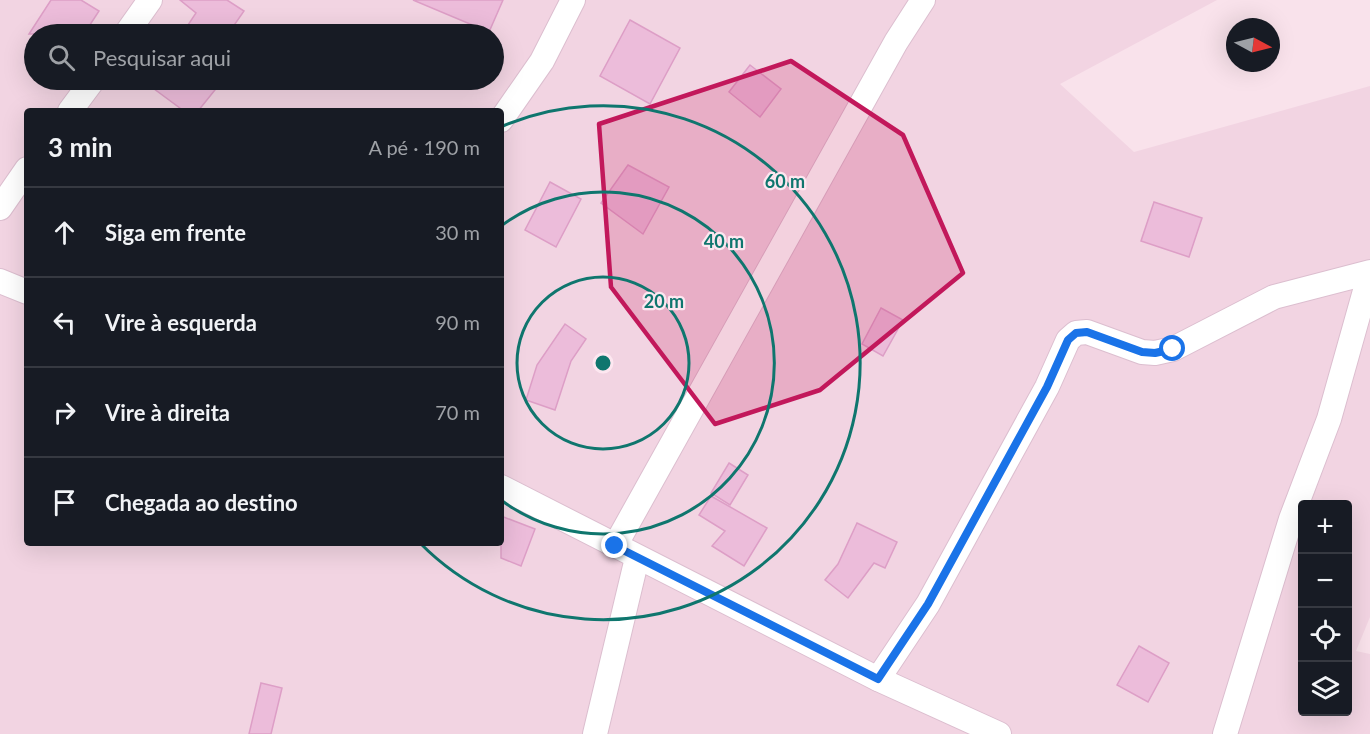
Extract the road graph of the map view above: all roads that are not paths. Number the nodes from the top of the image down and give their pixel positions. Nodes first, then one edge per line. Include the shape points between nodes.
1 (150, 0) edge
2 (573, 0) edge
3 (924, 0) edge
4 (133, 24) edge
5 (86, 90) edge
6 (72, 108) edge
7 (504, 116) edge
8 (24, 173) edge
9 (0, 208) edge
10 (1370, 272) edge
11 (0, 281) edge
12 (24, 291) edge
13 (504, 489) edge
14 (615, 546) junction
15 (637, 558) junction
16 (878, 679) junction
17 (595, 734) edge
18 (999, 734) edge
19 (1225, 734) edge

1 - 4 street
2 - 7 street via 542,61
3 - 14 street via 896,42
5 - 6 street
8 - 9 street
10 - 16 street via 1274,297 1173,349 1155,353 1087,332 1076,333 1068,340 1047,387 928,604
10 - 19 street via 1329,419 1291,519
11 - 12 street
13 - 14 street
14 - 15 street
15 - 16 street
15 - 17 street
16 - 18 street

